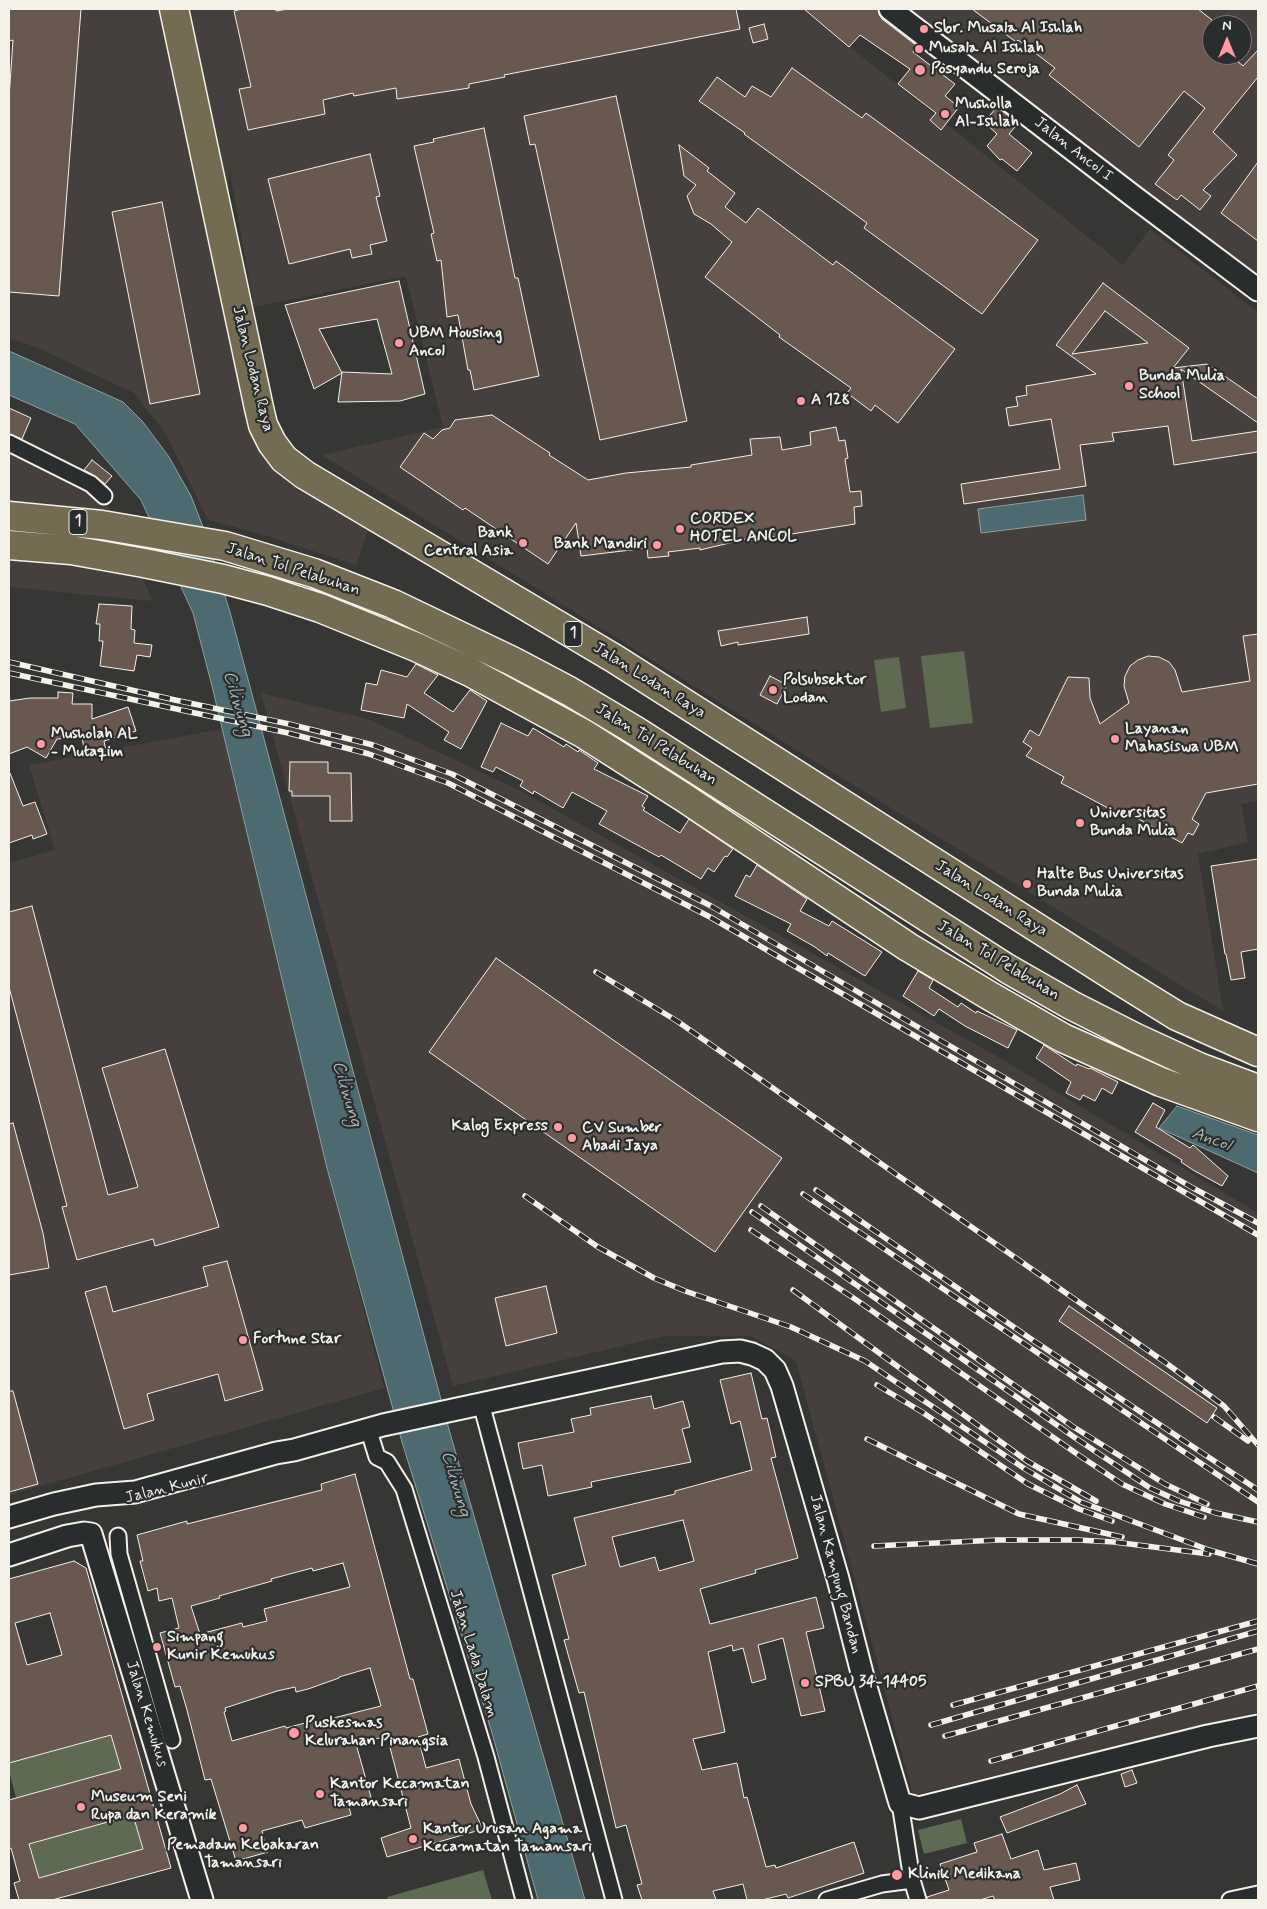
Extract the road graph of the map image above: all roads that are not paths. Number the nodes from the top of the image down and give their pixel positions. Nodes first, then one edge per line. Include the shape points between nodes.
1 (174, 9) edge
2 (890, 9) edge
3 (1258, 290) edge
4 (9, 442) edge
5 (104, 496) dead end
6 (9, 516) edge
7 (9, 545) edge
8 (1258, 1052) edge
9 (1258, 1089) edge
10 (1258, 1117) edge
11 (481, 1403) junction
12 (459, 1408) joint
13 (376, 1427) junction
14 (294, 1450) junction
15 (9, 1518) edge
16 (9, 1526) edge
17 (118, 1536) dead end
18 (9, 1555) edge
19 (1258, 1726) edge
20 (172, 1740) dead end
21 (900, 1803) junction
22 (912, 1880) junction
23 (1258, 1895) edge
24 (202, 1900) edge
25 (524, 1900) edge
26 (614, 1900) edge
27 (827, 1900) edge
28 (918, 1900) edge
29 (1230, 1900) edge

1 - 8 highway, Jalan Lodan Raya / 1 via 263,425 284,459 305,475 615,659 1177,1016
2 - 3 street, Jalan Ancol I
4 - 5 street via 91,484
6 - 9 highway, Jalan Tol Pelabuhan / 1 via 102,525 225,546 314,574 393,604 570,691 1071,1006 1181,1058
7 - 10 highway, Jalan Tol Pelabuhan / 1 via 80,552 232,582 320,608 416,646 584,734 908,947 1063,1038 1160,1082
11 - 12 street, Jalan Kampung Bandan
11 - 21 street, Jalan Kampung Bandan via 722,1352 740,1351 765,1360 775,1370 782,1386
11 - 26 street
12 - 13 street, Jalan Kunir
13 - 14 street, Jalan Kunir
13 - 25 street, Jalan Lada Dalam via 377,1457 387,1462 404,1489 486,1757
14 - 15 street, Jalan Kunir via 135,1492 96,1495
14 - 16 street, Jalan Kunir via 267,1462 137,1500 94,1503
17 - 20 street via 119,1554
18 - 24 street, Jalan Kemukus via 67,1536 92,1534
19 - 21 street via 919,1808
21 - 22 street
22 - 27 street via 882,1884
22 - 28 street
23 - 29 street

